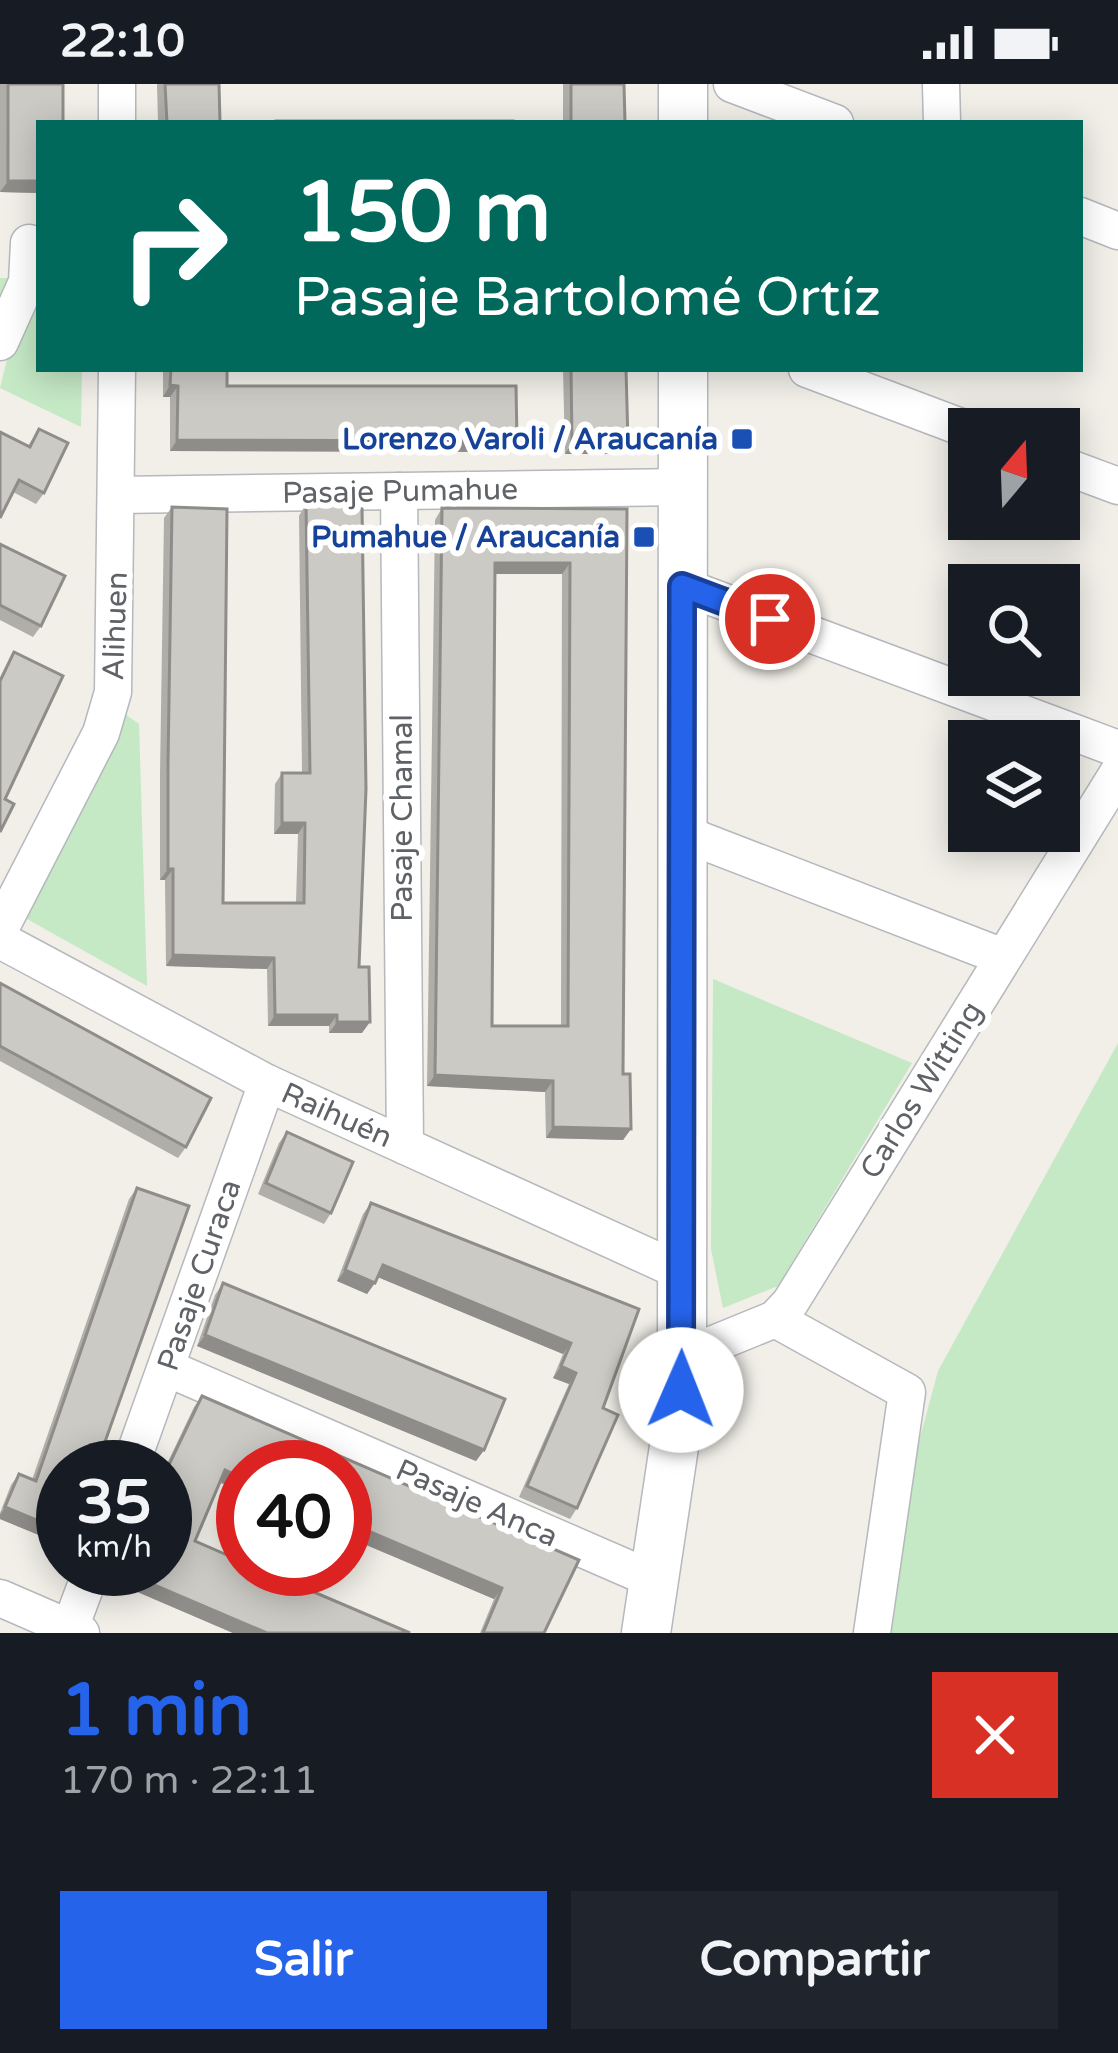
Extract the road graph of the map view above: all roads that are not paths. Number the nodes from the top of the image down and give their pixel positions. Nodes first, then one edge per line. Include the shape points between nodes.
1 (117, 84) edge
2 (683, 84) edge
3 (732, 84) edge
4 (941, 84) edge
5 (117, 120) edge
6 (683, 120) edge
7 (827, 120) edge
8 (941, 120) edge
9 (1083, 217) edge
10 (1118, 231) edge
11 (23, 243) edge
12 (0, 342) edge
13 (117, 372) edge
14 (683, 372) edge
15 (815, 372) edge
16 (948, 422) edge
17 (1080, 472) edge
18 (1118, 486) edge
19 (682, 488) junction
20 (399, 491) junction
21 (117, 494) junction
22 (682, 586) junction
23 (1118, 749) edge
24 (1118, 773) edge
25 (682, 833) junction
26 (0, 929) edge
27 (0, 940) edge
28 (1003, 957) junction
29 (267, 1083) junction
30 (405, 1146) junction
31 (682, 1273) junction
32 (775, 1319) junction
33 (682, 1358) junction
34 (167, 1368) junction
35 (140, 1440) edge
36 (654, 1580) junction
37 (85, 1596) edge
38 (0, 1598) edge
39 (76, 1630) edge
40 (646, 1633) edge
41 (872, 1633) edge

1 - 5 street
2 - 6 street
3 - 7 street
4 - 8 street
9 - 10 street
11 - 12 street via 27,282
13 - 21 street, Alihuen
14 - 19 street
15 - 16 street
17 - 18 street
19 - 20 street, Pasaje Pumahue
19 - 22 street
20 - 21 street, Pasaje Pumahue
20 - 30 street, Pasaje Chamal
21 - 26 street, Alihuen via 113,692 101,733
22 - 23 street
22 - 25 street
24 - 28 street, Carlos Witting
25 - 28 street
25 - 31 street
27 - 29 street, Raihuén
28 - 32 street, Carlos Witting
29 - 30 street, Raihuén
29 - 34 street, Pasaje Curaca
30 - 31 street, Raihuén
31 - 33 street
32 - 33 street
32 - 41 street via 907,1392
33 - 36 street
34 - 35 street, Pasaje Curaca
34 - 36 street, Pasaje Anca
36 - 40 street
37 - 39 street
38 - 39 street

